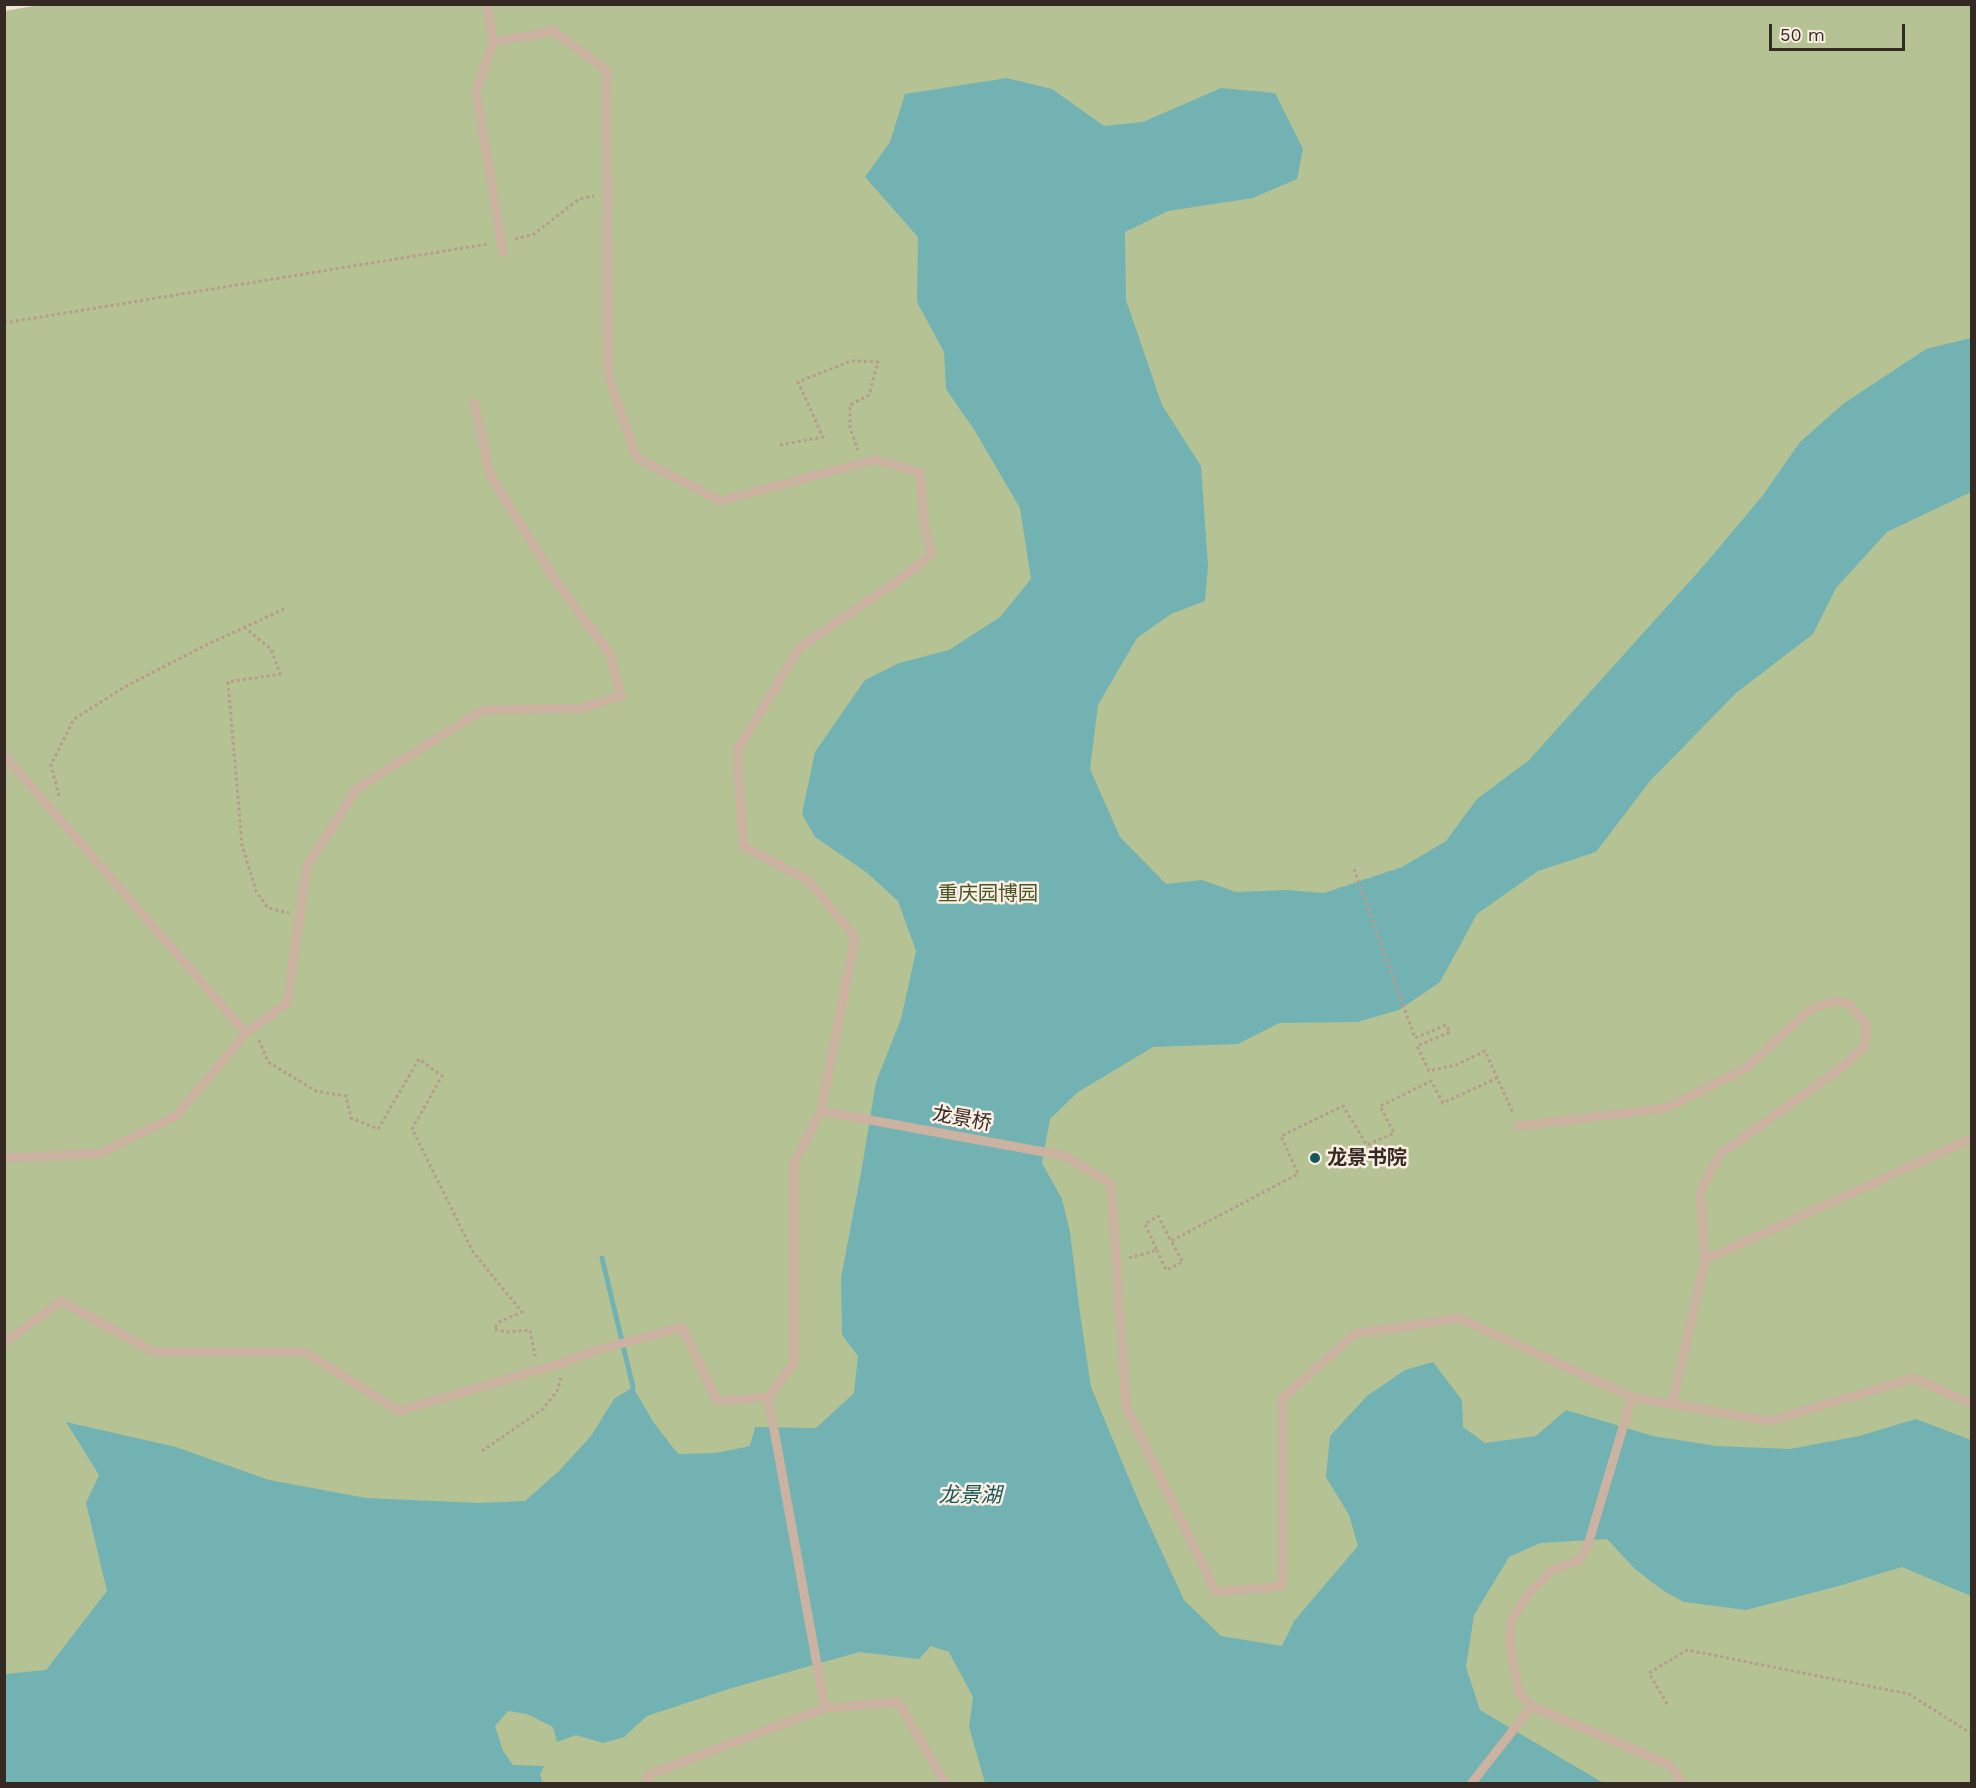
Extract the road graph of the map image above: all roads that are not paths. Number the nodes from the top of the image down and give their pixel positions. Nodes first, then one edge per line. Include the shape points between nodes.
1 (487, 4) edge
2 (493, 42) junction
3 (502, 247) road end
4 (474, 403) dead end
5 (4, 755) edge
6 (250, 1030) junction
7 (821, 1111) junction
8 (1519, 1126) road end
9 (1971, 1138) edge
10 (4, 1155) edge
11 (1705, 1260) junction
12 (4, 1343) edge
13 (768, 1397) junction
14 (1632, 1397) junction
15 (1672, 1404) junction
16 (1971, 1404) edge
17 (1532, 1706) junction
18 (825, 1708) junction
19 (645, 1784) edge
20 (946, 1784) edge
21 (1471, 1784) edge
22 (1683, 1784) edge

1 - 2 lane
2 - 3 lane via 476,92
2 - 7 lane via 554,31 607,71 608,375 636,457 720,501 874,460 920,472 930,555 800,647 737,750 744,846 808,880 855,937
4 - 6 lane via 490,475 558,584 610,654 621,696 582,708 483,710 357,788 307,866 287,1003
5 - 6 lane
6 - 10 lane via 176,1116 100,1154 7,1158
7 - 13 lane via 794,1163 794,1363
7 - 14 lane, 龙景桥 via 1065,1156 1111,1184 1126,1406 1216,1592 1282,1586 1282,1399 1354,1334 1459,1318
8 - 11 lane via 1666,1108 1746,1068 1809,1011 1835,1001 1849,1004 1866,1023 1864,1046 1841,1068 1720,1154 1700,1192
9 - 11 lane
11 - 15 lane
12 - 13 lane via 61,1301 154,1353 305,1352 399,1410 682,1327 717,1401
13 - 18 lane
14 - 15 lane
14 - 17 lane via 1587,1548 1578,1561 1552,1570 1510,1622 1519,1693
15 - 16 lane via 1769,1421 1914,1378
17 - 21 lane
17 - 22 lane via 1670,1765
18 - 19 lane via 648,1775
18 - 20 lane via 898,1702

